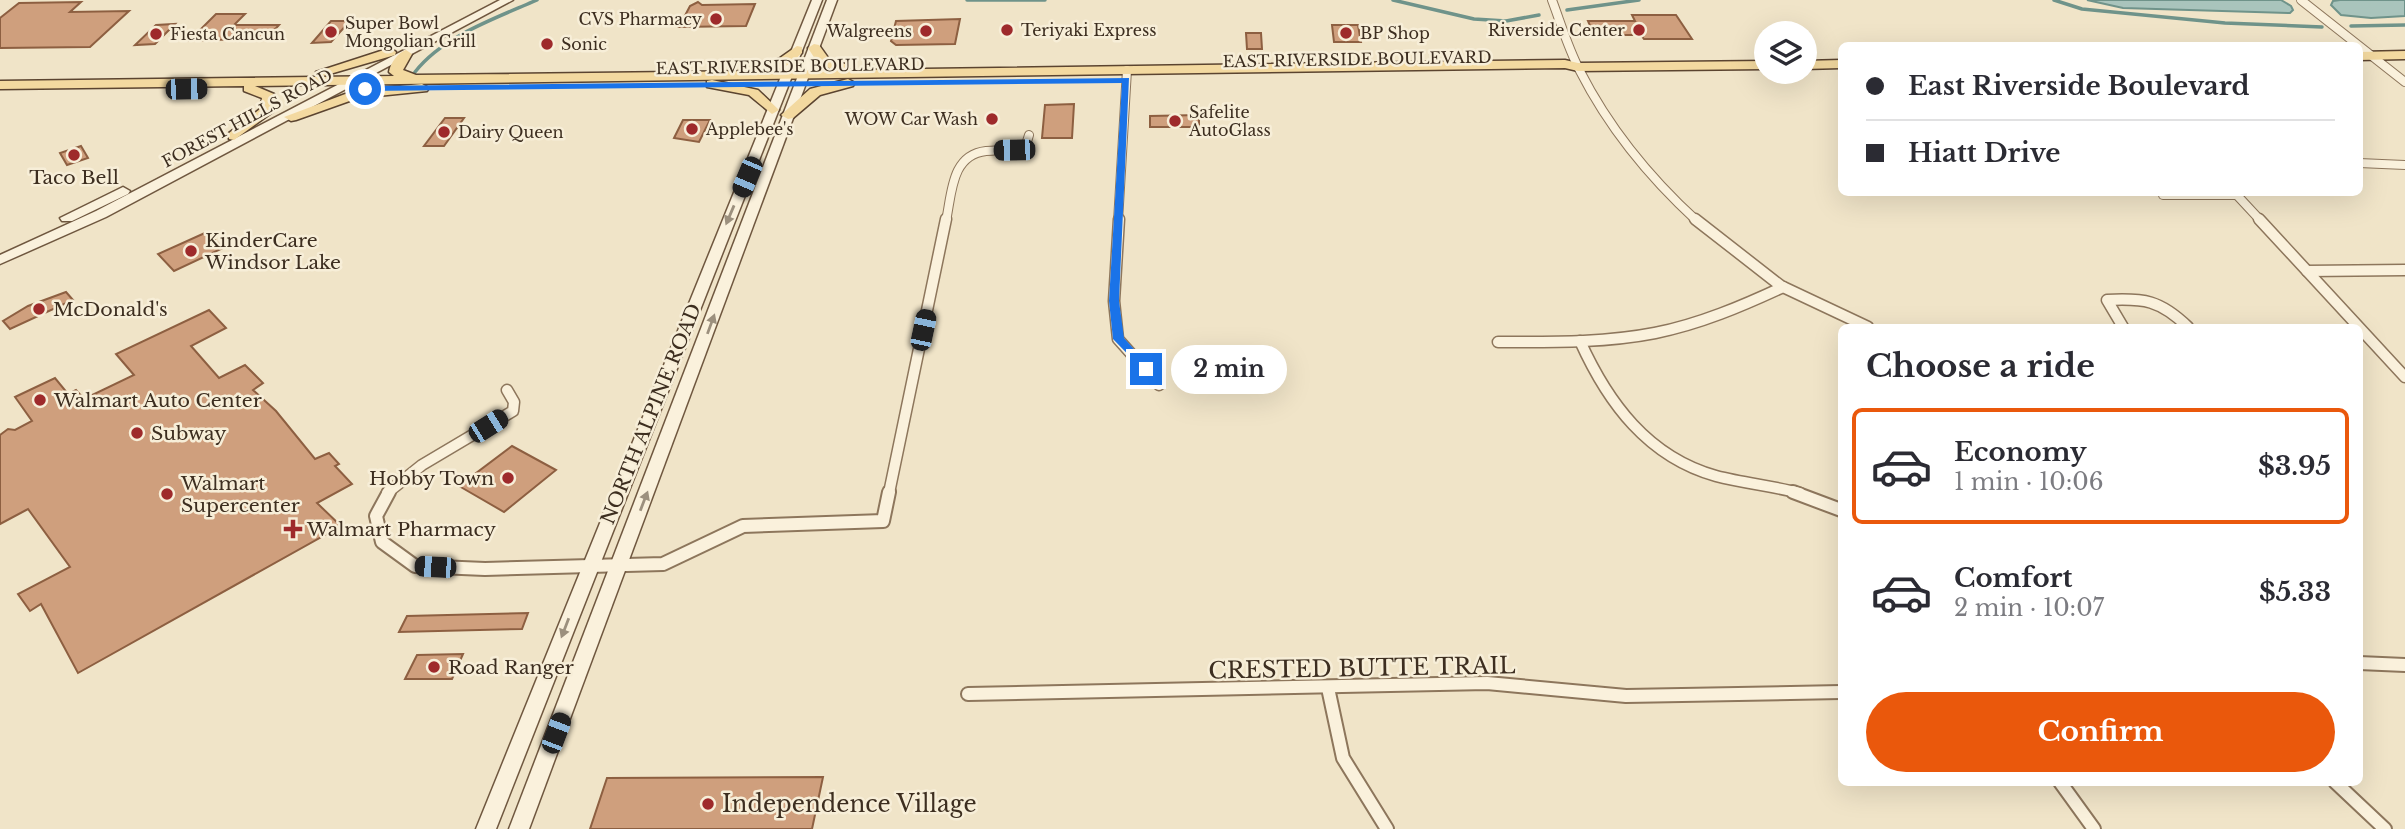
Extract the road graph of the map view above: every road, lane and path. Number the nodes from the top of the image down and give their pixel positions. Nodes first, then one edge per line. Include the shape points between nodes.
1 (488, 0) edge
2 (508, 0) edge
3 (817, 0) edge
4 (832, 0) edge
5 (1552, 0) edge
6 (2301, 0) edge
7 (2349, 42) edge
8 (814, 48) junction
9 (797, 50) junction
10 (390, 52) junction
11 (406, 54) junction
12 (2405, 55) edge
13 (2365, 56) edge
14 (1838, 64) edge
15 (1754, 65) edge
16 (1817, 65) edge
17 (2363, 65) edge
18 (2384, 65) junction
19 (2405, 65) edge
20 (1578, 67) junction
21 (875, 72) junction
22 (753, 74) junction
23 (1127, 75) junction
24 (358, 78) junction
25 (785, 78) junction
26 (802, 78) junction
27 (280, 80) junction
28 (2405, 82) edge
29 (424, 83) junction
30 (848, 83) junction
31 (340, 84) junction
32 (712, 84) junction
33 (0, 85) edge
34 (249, 88) junction
35 (321, 88) junction
36 (0, 93) edge
37 (772, 110) junction
38 (788, 115) junction
39 (291, 117) junction
40 (1029, 135) dead end
41 (234, 136) junction
42 (2363, 163) edge
43 (2405, 165) edge
44 (747, 177) junction
45 (764, 177) junction
46 (2237, 196) edge
47 (0, 251) edge
48 (0, 260) edge
49 (2405, 270) edge
50 (2307, 271) junction
51 (1783, 287) junction
52 (1862, 324) edge
53 (2121, 324) edge
54 (2185, 324) edge
55 (2356, 324) edge
56 (2363, 332) edge
57 (1580, 341) junction
58 (1498, 342) dead end
59 (2405, 377) edge
60 (1159, 385) dead end
61 (507, 390) dead end
62 (1838, 508) edge
63 (590, 565) junction
64 (620, 565) junction
65 (2363, 663) edge
66 (2405, 666) edge
67 (1328, 688) junction
68 (1838, 692) edge
69 (968, 694) dead end
70 (2063, 786) edge
71 (2339, 786) edge
72 (486, 829) edge
73 (519, 829) edge
74 (1387, 829) edge
75 (2094, 829) edge
76 (2385, 829) edge

1 - 10 main road, FOREST HILLS ROAD
2 - 11 main road, FOREST HILLS ROAD
3 - 9 main road, NORTH ALPINE ROAD
4 - 8 main road, NORTH ALPINE ROAD
5 - 20 street
6 - 7 street
8 - 21 main road via 824,62 835,67
8 - 26 main road, NORTH ALPINE ROAD
9 - 22 main road via 785,61
9 - 25 main road, NORTH ALPINE ROAD
10 - 27 main road
10 - 31 main road, FOREST HILLS ROAD
11 - 24 main road, FOREST HILLS ROAD
11 - 29 main road via 396,72
12 - 13 main road
13 - 18 street
14 - 16 main road
15 - 20 main road, EAST RIVERSIDE BOULEVARD
17 - 18 main road
18 - 19 main road
18 - 28 street
20 - 23 main road, EAST RIVERSIDE BOULEVARD via 1570,73
20 - 51 street via 1615,130 1654,179 1701,226
21 - 23 main road, EAST RIVERSIDE BOULEVARD
21 - 26 main road, EAST RIVERSIDE BOULEVARD
22 - 25 main road, EAST RIVERSIDE BOULEVARD
22 - 29 main road, EAST RIVERSIDE BOULEVARD
23 - 30 main road, EAST RIVERSIDE BOULEVARD
23 - 60 street via 1114,301 1118,339
24 - 29 main road, EAST RIVERSIDE BOULEVARD
24 - 31 main road, EAST RIVERSIDE BOULEVARD
25 - 26 main road, EAST RIVERSIDE BOULEVARD
25 - 32 main road, EAST RIVERSIDE BOULEVARD
25 - 37 main road, NORTH ALPINE ROAD
26 - 30 main road, EAST RIVERSIDE BOULEVARD
26 - 38 main road, NORTH ALPINE ROAD
27 - 31 main road, EAST RIVERSIDE BOULEVARD
27 - 33 main road, EAST RIVERSIDE BOULEVARD
29 - 31 main road, EAST RIVERSIDE BOULEVARD
29 - 32 main road, EAST RIVERSIDE BOULEVARD
29 - 39 main road via 356,94
30 - 38 main road via 815,92
31 - 35 main road, EAST RIVERSIDE BOULEVARD
31 - 39 main road, FOREST HILLS ROAD
32 - 37 main road via 764,96
34 - 35 main road, EAST RIVERSIDE BOULEVARD
34 - 36 main road, EAST RIVERSIDE BOULEVARD
34 - 41 main road via 269,97 267,111
35 - 41 main road, FOREST HILLS ROAD
37 - 44 main road, NORTH ALPINE ROAD
38 - 45 main road, NORTH ALPINE ROAD
39 - 48 main road, FOREST HILLS ROAD
40 - 64 street via 1025,148 976,153 957,168 883,521 743,526 678,560
41 - 47 main road, FOREST HILLS ROAD
42 - 43 street
44 - 45 main road
44 -> 63 main road, NORTH ALPINE ROAD
64 -> 45 main road, NORTH ALPINE ROAD
46 - 50 street
49 - 50 street
50 - 55 street
51 - 52 street
51 - 57 street via 1740,307 1654,333
53 - 54 street via 2107,300 2142,298 2169,308
56 - 59 street
57 - 58 street
57 - 62 street via 1592,370 1627,421 1663,454 1714,475 1774,486
61 - 63 street via 513,411 422,465 387,493 376,516 382,542 415,566
63 - 64 street
63 -> 72 main road, NORTH ALPINE ROAD
64 - 73 main road, NORTH ALPINE ROAD
65 - 66 street
67 - 68 street, CRESTED BUTTE TRAIL via 1487,683 1626,696
67 - 69 street, CRESTED BUTTE TRAIL
67 - 74 street via 1343,758
70 - 75 street
71 - 76 street

